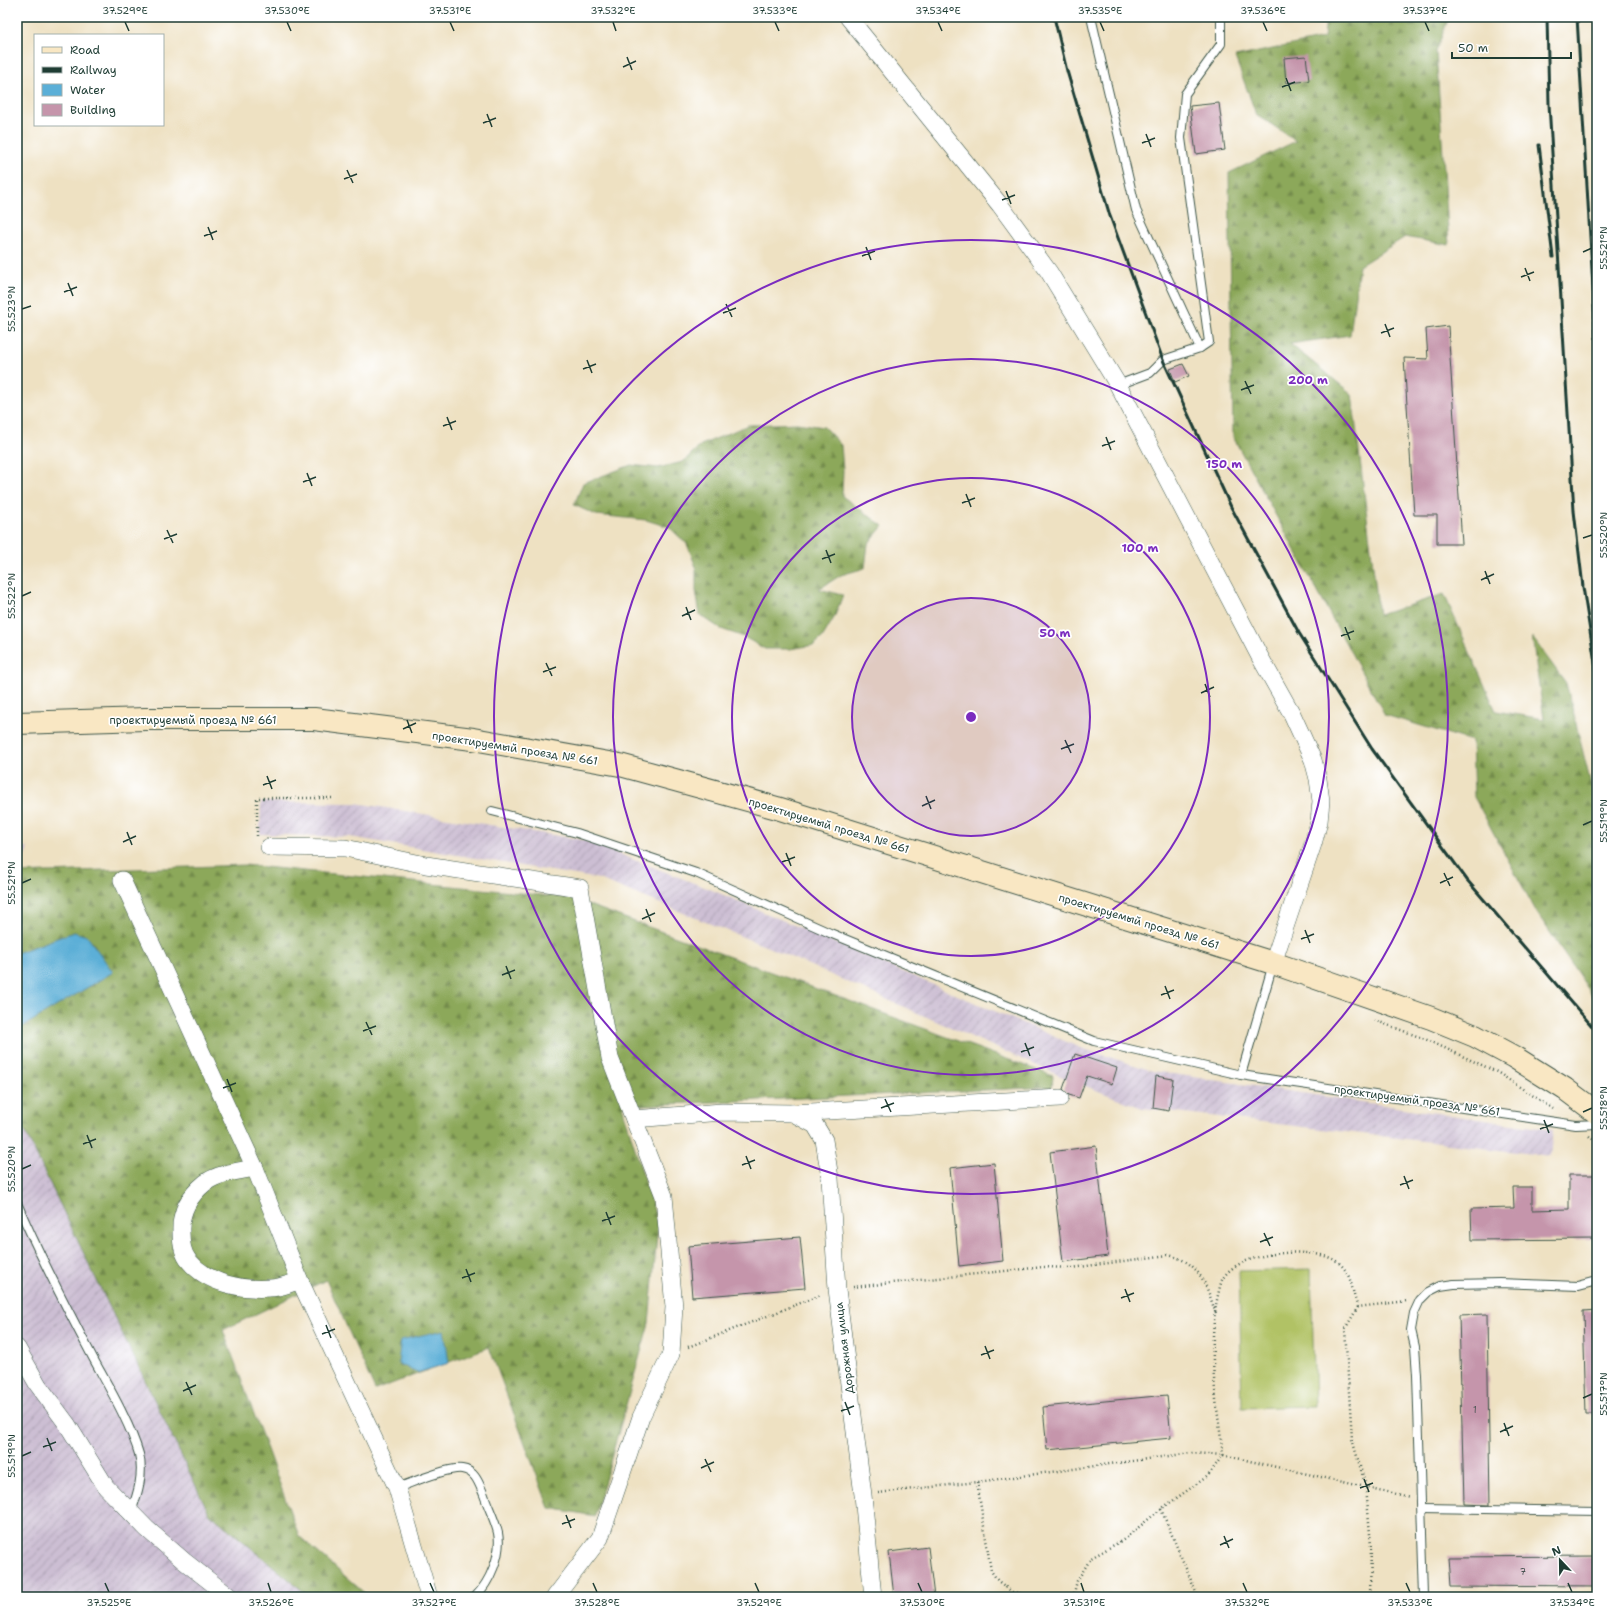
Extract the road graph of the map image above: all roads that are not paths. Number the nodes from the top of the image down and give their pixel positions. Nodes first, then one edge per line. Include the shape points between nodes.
1 (848, 17) edge
2 (1091, 17) edge
3 (1221, 17) edge
4 (1200, 348) junction
5 (1118, 385) junction
6 (17, 723) edge
7 (492, 811) dead end
8 (269, 847) road end
9 (122, 880) dead end
10 (1273, 963) junction
11 (1241, 1075) junction
12 (1060, 1098) dead end
13 (793, 1113) junction
14 (1597, 1113) edge
15 (634, 1119) junction
16 (1597, 1124) edge
17 (255, 1168) junction
18 (17, 1203) edge
19 (300, 1281) junction
20 (1597, 1281) edge
21 (17, 1348) edge
22 (397, 1488) junction
23 (1422, 1508) junction
24 (1597, 1511) edge
25 (131, 1512) junction
26 (230, 1597) edge
27 (429, 1597) edge
28 (475, 1597) edge
29 (555, 1597) edge
30 (873, 1597) edge
31 (1424, 1597) edge

1 - 5 street via 1000,205 1049,272
2 - 4 lane via 1136,210
3 - 4 lane via 1221,44 1185,94 1181,138 1209,342
4 - 5 lane via 1163,360 1150,373
5 - 10 street via 1292,714 1313,760 1321,801 1315,837
6 - 10 main road, проектируемый проезд № 661 via 145,718 314,719 473,739 620,765 777,808
7 - 11 lane, проектируемый проезд № 661 via 577,833 696,874 830,933 1094,1041
8 - 15 street via 345,848 426,864 580,888 610,1058
9 - 17 street
10 - 11 lane
10 - 14 main road, проектируемый проезд № 661 via 1475,1036 1565,1089
11 - 16 lane, проектируемый проезд № 661 via 1576,1125
12 - 13 street
13 - 15 street via 722,1112
13 - 30 street, Дорожная улица via 815,1125 824,1140 830,1178 837,1289
15 - 29 street via 664,1196 674,1307 671,1354 641,1417 600,1538
17 - 19 street
17 - 19 street via 223,1175 206,1182 185,1204 180,1220 181,1246 188,1261 205,1275 238,1288 272,1288
18 - 25 lane via 38,1254 119,1407 139,1454 139,1492
19 - 22 street
20 - 23 lane via 1578,1286 1454,1284 1440,1286 1420,1300 1414,1313 1411,1330 1415,1347
21 - 25 street via 106,1487
22 - 27 street
22 - 28 lane via 456,1469 467,1470 476,1477 498,1532 498,1543 490,1575
23 - 24 lane
23 - 31 lane
25 - 26 street via 184,1561

